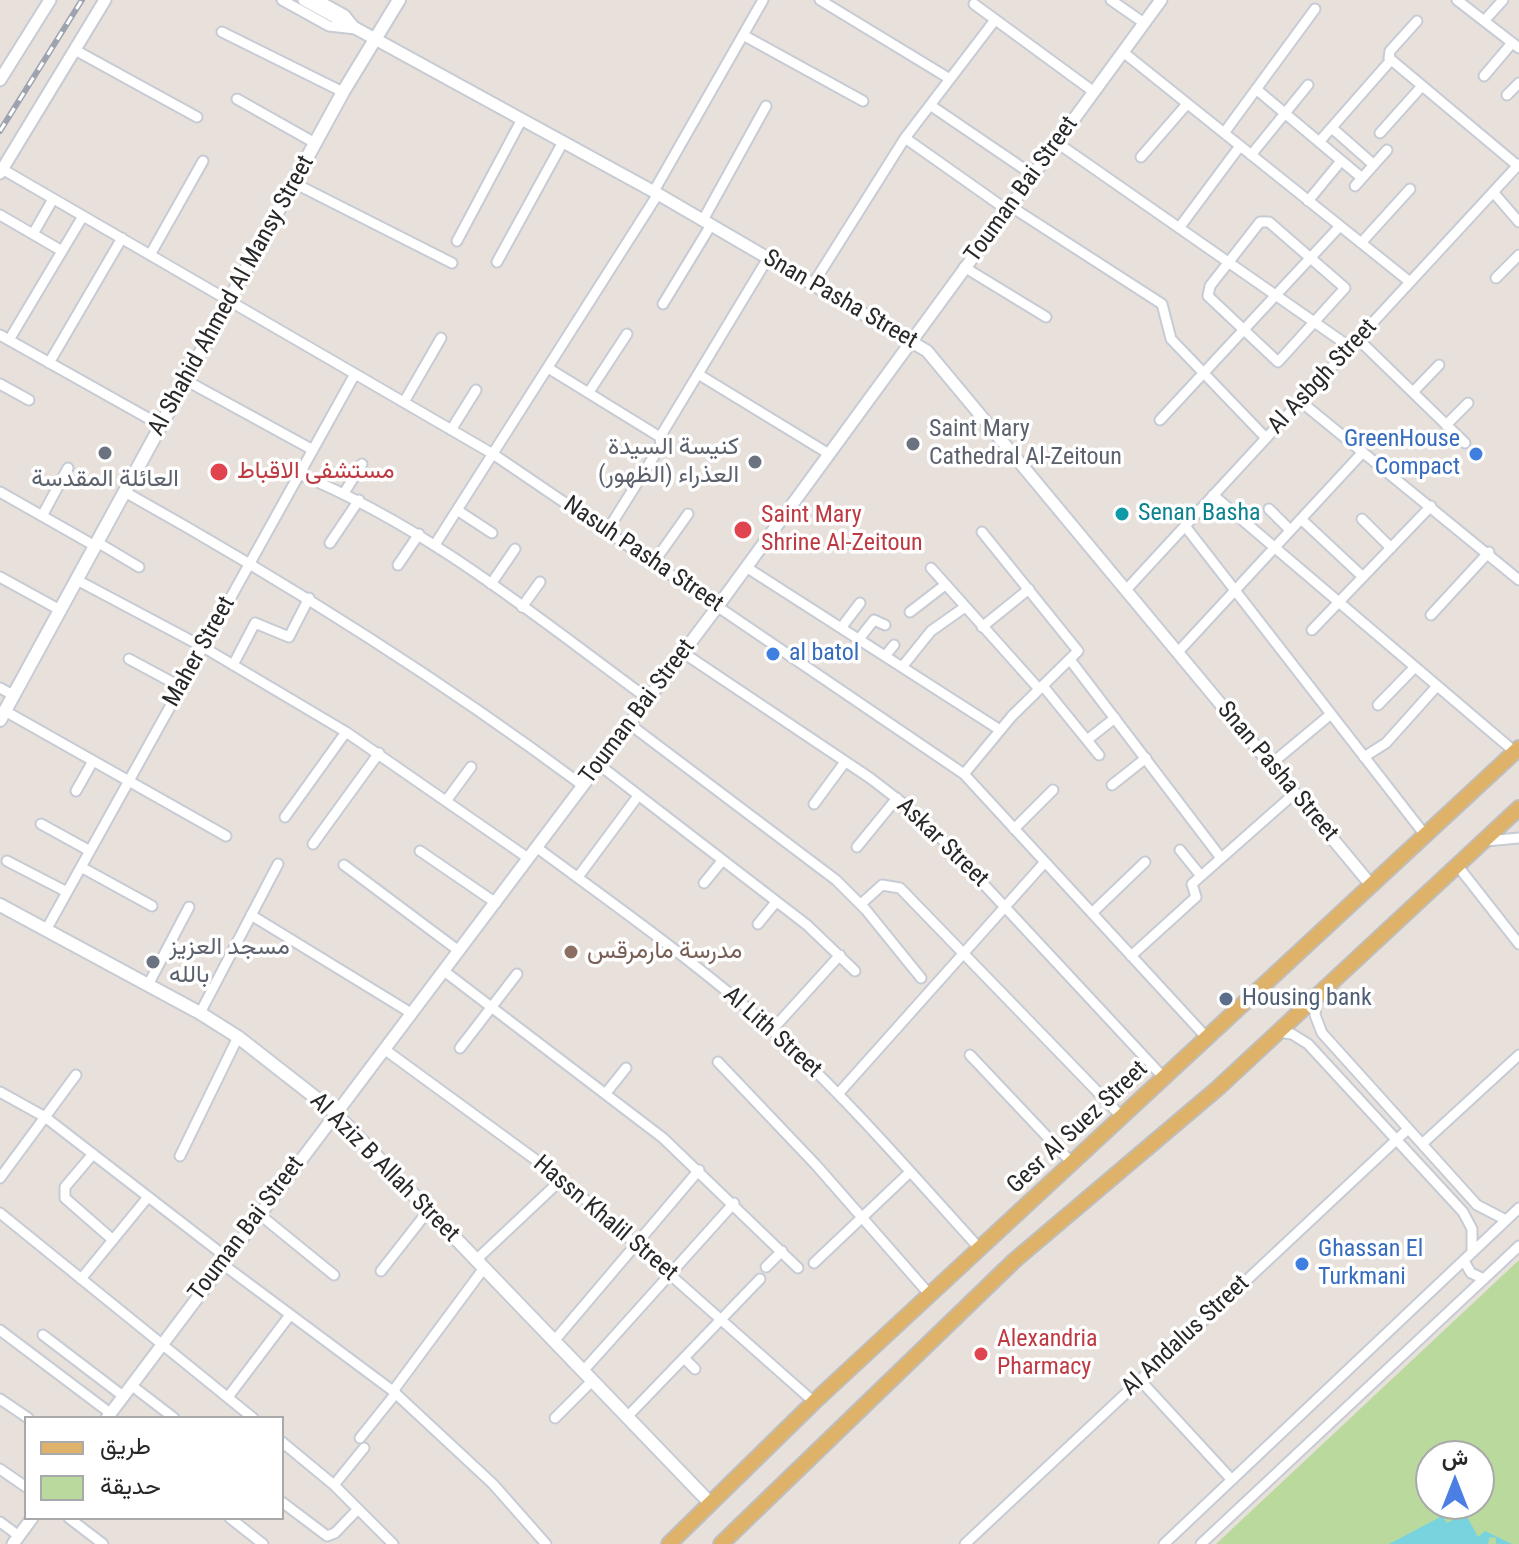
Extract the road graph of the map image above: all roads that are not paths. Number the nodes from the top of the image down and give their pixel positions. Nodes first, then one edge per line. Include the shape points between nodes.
1 (50, 0) edge
2 (105, 0) edge
3 (282, 0) edge
4 (304, 0) edge
5 (318, 0) edge
6 (399, 0) edge
7 (763, 0) edge
8 (820, 0) edge
9 (1111, 0) edge
10 (1161, 0) edge
11 (1457, 0) edge
12 (1503, 0) edge
13 (974, 4) dead end
14 (1315, 9) dead end
15 (995, 20) junction
16 (1417, 21) dead end
17 (1484, 21) junction
18 (1144, 23) junction
19 (356, 29) junction
20 (222, 32) dead end
21 (743, 35) junction
22 (377, 40) junction
23 (1515, 46) edge
24 (75, 50) junction
25 (1123, 52) junction
26 (1391, 60) junction
27 (1484, 76) dead end
28 (950, 79) junction
29 (0, 80) edge
30 (1519, 83) edge
31 (1308, 85) dead end
32 (1422, 86) junction
33 (1256, 89) junction
34 (343, 92) junction
35 (1094, 92) junction
36 (1507, 95) dead end
37 (237, 99) dead end
38 (863, 101) dead end
39 (1187, 104) junction
40 (930, 105) junction
41 (766, 106) dead end
42 (1285, 114) junction
43 (197, 117) dead end
44 (522, 119) junction
45 (1332, 128) junction
46 (1224, 133) junction
47 (1380, 133) dead end
48 (905, 138) junction
49 (563, 142) junction
50 (1056, 142) junction
51 (1319, 142) junction
52 (315, 143) junction
53 (1240, 146) junction
54 (1387, 150) dead end
55 (1251, 155) junction
56 (1141, 157) dead end
57 (203, 161) dead end
58 (1341, 161) junction
59 (1374, 165) junction
60 (1518, 165) edge
61 (1, 171) edge
62 (1033, 175) junction
63 (294, 183) junction
64 (1410, 189) dead end
65 (656, 192) junction
66 (1493, 192) junction
67 (53, 199) junction
68 (1308, 201) junction
69 (1008, 208) junction
70 (0, 215) edge
71 (83, 216) junction
72 (707, 222) junction
73 (1519, 222) edge
74 (1340, 226) junction
75 (1179, 228) junction
76 (33, 234) junction
77 (122, 238) junction
78 (457, 241) dead end
79 (1361, 243) junction
80 (62, 251) junction
81 (150, 255) junction
82 (1519, 255) edge
83 (768, 258) junction
84 (1311, 258) junction
85 (497, 262) dead end
86 (1228, 262) junction
87 (452, 263) dead end
88 (964, 267) junction
89 (1496, 278) dead end
90 (1410, 282) junction
91 (813, 284) junction
92 (1277, 296) junction
93 (231, 302) junction
94 (663, 304) dead end
95 (1046, 317) dead end
96 (1315, 322) junction
97 (1244, 332) junction
98 (627, 334) dead end
99 (5, 338) edge
100 (441, 338) dead end
101 (911, 340) junction
102 (1354, 343) junction
103 (49, 363) junction
104 (1439, 365) dead end
105 (548, 368) junction
106 (355, 374) junction
107 (698, 374) junction
108 (1204, 374) junction
109 (187, 381) junction
110 (0, 384) edge
111 (476, 390) dead end
112 (589, 392) junction
113 (1413, 392) junction
114 (29, 400) dead end
115 (1300, 401) junction
116 (404, 402) junction
117 (1468, 403) dead end
118 (1160, 420) dead end
119 (1446, 425) junction
120 (162, 426) junction
121 (451, 430) junction
122 (1266, 438) junction
123 (660, 441) junction
124 (1465, 443) dead end
125 (313, 450) junction
126 (1363, 452) junction
127 (493, 454) junction
128 (829, 454) junction
129 (362, 464) dead end
130 (68, 468) dead end
131 (299, 474) junction
132 (0, 492) edge
133 (125, 492) junction
134 (344, 493) junction
135 (1213, 495) junction
136 (359, 500) junction
137 (1431, 506) junction
138 (1269, 509) dead end
139 (457, 510) junction
140 (688, 514) dead end
141 (42, 516) junction
142 (1301, 519) junction
143 (1362, 519) dead end
144 (1185, 526) junction
145 (1290, 530) junction
146 (607, 531) junction
147 (982, 532) dead end
148 (492, 533) dead end
149 (419, 534) junction
150 (330, 543) dead end
151 (436, 543) junction
152 (96, 544) junction
153 (1274, 548) junction
154 (1391, 548) junction
155 (515, 549) dead end
156 (1489, 552) junction
157 (250, 562) junction
158 (654, 562) junction
159 (398, 565) dead end
160 (139, 567) dead end
161 (746, 567) junction
162 (931, 568) dead end
163 (0, 577) edge
164 (1363, 577) junction
165 (77, 580) junction
166 (1519, 580) edge
167 (540, 582) dead end
168 (491, 584) junction
169 (945, 585) junction
170 (1029, 589) junction
171 (1126, 590) junction
172 (1235, 590) junction
173 (309, 598) junction
174 (1339, 602) junction
175 (860, 603) dead end
176 (718, 606) junction
177 (522, 607) junction
178 (965, 607) junction
179 (60, 610) junction
180 (910, 612) dead end
181 (1431, 615) dead end
182 (885, 625) dead end
183 (982, 627) junction
184 (841, 628) junction
185 (1312, 630) dead end
186 (859, 639) junction
187 (894, 645) dead end
188 (203, 647) junction
189 (682, 652) junction
190 (1178, 652) junction
191 (885, 656) junction
192 (129, 659) dead end
193 (1071, 661) junction
194 (233, 665) junction
195 (902, 667) junction
196 (1415, 667) junction
197 (1437, 686) junction
198 (181, 687) junction
199 (1041, 687) junction
200 (0, 688) edge
201 (13, 695) junction
202 (647, 698) junction
203 (1378, 705) dead end
204 (1331, 714) junction
205 (2, 716) edge
206 (1115, 718) junction
207 (628, 723) junction
208 (1000, 730) junction
209 (346, 732) junction
210 (1087, 740) junction
211 (1517, 750) edge
212 (379, 753) junction
213 (1099, 755) dead end
214 (1364, 757) junction
215 (1146, 758) junction
216 (93, 761) junction
217 (845, 762) junction
218 (598, 764) junction
219 (1271, 764) junction
220 (471, 767) dead end
221 (964, 774) junction
222 (129, 781) junction
223 (582, 785) junction
224 (1112, 785) dead end
225 (1053, 790) dead end
226 (76, 791) dead end
227 (1295, 793) junction
228 (638, 796) junction
229 (897, 798) junction
230 (446, 801) junction
231 (814, 804) dead end
232 (1516, 813) edge
233 (285, 817) dead end
234 (41, 824) dead end
235 (1014, 829) junction
236 (1425, 835) junction
237 (226, 836) dead end
238 (1519, 838) edge
239 (1482, 842) junction
240 (313, 844) dead end
241 (536, 847) junction
242 (857, 847) dead end
243 (1180, 850) dead end
244 (90, 851) junction
245 (420, 851) dead end
246 (528, 858) junction
247 (1221, 858) junction
248 (7, 861) dead end
249 (722, 861) junction
250 (1045, 862) junction
251 (1145, 862) dead end
252 (278, 864) dead end
253 (344, 865) dead end
254 (1457, 865) junction
255 (81, 867) junction
256 (1201, 876) junction
257 (578, 877) junction
258 (704, 883) dead end
259 (1371, 885) junction
260 (67, 892) junction
261 (776, 902) junction
262 (496, 903) junction
263 (861, 904) junction
264 (0, 905) edge
265 (152, 906) dead end
266 (1006, 906) junction
267 (189, 907) dead end
268 (1092, 913) junction
269 (251, 915) junction
270 (758, 924) dead end
271 (46, 930) junction
272 (1519, 944) edge
273 (459, 951) junction
274 (963, 954) junction
275 (840, 955) junction
276 (1131, 956) junction
277 (444, 971) junction
278 (855, 971) dead end
279 (517, 974) dead end
280 (921, 978) dead end
281 (148, 985) junction
282 (1317, 996) junction
283 (492, 1007) junction
284 (200, 1013) junction
285 (411, 1013) junction
286 (772, 1030) junction
287 (1278, 1032) junction
288 (238, 1037) junction
289 (1207, 1038) junction
290 (460, 1048) dead end
291 (384, 1049) junction
292 (970, 1055) dead end
293 (1519, 1055) edge
294 (718, 1062) dead end
295 (626, 1068) dead end
296 (76, 1075) dead end
297 (1164, 1078) junction
298 (0, 1092) edge
299 (606, 1093) junction
300 (838, 1094) junction
301 (334, 1112) junction
302 (45, 1117) junction
303 (1122, 1117) junction
304 (1408, 1129) junction
305 (1396, 1140) junction
306 (1422, 1144) junction
307 (93, 1154) junction
308 (180, 1156) dead end
309 (1072, 1163) junction
310 (699, 1170) junction
311 (910, 1172) junction
312 (0, 1178) edge
313 (562, 1179) junction
314 (148, 1197) junction
315 (734, 1203) junction
316 (1519, 1208) edge
317 (428, 1211) junction
318 (0, 1213) edge
319 (259, 1214) junction
320 (863, 1217) junction
321 (1506, 1220) junction
322 (113, 1240) junction
323 (638, 1244) junction
324 (1519, 1246) edge
325 (980, 1249) junction
326 (782, 1251) junction
327 (1472, 1253) junction
328 (224, 1260) junction
329 (1464, 1261) junction
330 (814, 1263) dead end
331 (480, 1264) junction
332 (766, 1267) dead end
333 (798, 1268) dead end
334 (381, 1271) dead end
335 (671, 1273) junction
336 (334, 1275) dead end
337 (81, 1279) junction
338 (760, 1279) dead end
339 (1484, 1279) junction
340 (930, 1295) junction
341 (290, 1315) junction
342 (723, 1320) junction
343 (0, 1330) edge
344 (43, 1335) dead end
345 (554, 1341) junction
346 (162, 1344) junction
347 (685, 1359) junction
348 (695, 1369) dead end
349 (588, 1376) junction
350 (1140, 1380) junction
351 (131, 1385) junction
352 (394, 1392) junction
353 (123, 1396) junction
354 (228, 1397) junction
355 (0, 1399) edge
356 (814, 1402) junction
357 (25, 1416) edge
358 (108, 1416) edge
359 (171, 1416) edge
360 (251, 1416) edge
361 (627, 1417) junction
362 (555, 1418) dead end
363 (284, 1444) edge
364 (0, 1469) edge
365 (1232, 1480) junction
366 (334, 1485) junction
367 (24, 1486) edge
368 (284, 1504) edge
369 (711, 1504) junction
370 (358, 1509) junction
371 (31, 1520) edge
372 (72, 1520) edge
373 (233, 1520) edge
374 (0, 1522) edge
375 (16, 1540) edge
376 (103, 1544) edge
377 (263, 1544) edge
378 (393, 1544) edge
379 (546, 1544) edge
380 (669, 1544) edge
381 (721, 1544) edge
382 (965, 1544) edge
383 (1164, 1544) edge
384 (1201, 1544) edge

1 - 29 street
2 - 24 street
3 - 19 street, Snan Pasha Street via 329,26
4 - 19 street, Snan Pasha Street
5 - 19 street, Snan Pasha Street via 345,15
6 - 22 main road, Al Shahid Ahmed Al Mansy Street
7 - 21 street
8 - 28 street
9 - 18 street
10 - 18 street, Touman Bai Street
11 - 17 street
12 - 17 street
13 - 15 street
14 - 33 street
15 - 28 street
15 - 35 street
16 - 26 street via 1390,51
17 - 23 street
18 - 25 street, Touman Bai Street
19 - 22 street, Snan Pasha Street
20 - 34 street
21 - 38 street
21 - 65 street
22 - 34 main road, Al Shahid Ahmed Al Mansy Street
22 - 44 street, Snan Pasha Street
23 - 27 street
24 - 43 street
24 - 61 street
25 - 35 street, Touman Bai Street
25 - 39 street
26 - 32 street
26 - 45 street
28 - 40 street
30 - 36 street
31 - 42 street
32 - 47 street
32 - 60 street
33 - 42 street
33 - 46 street
34 - 52 main road, Al Shahid Ahmed Al Mansy Street
35 - 50 street, Touman Bai Street
37 - 52 street
39 - 46 street
39 - 56 street
40 - 48 street
40 - 62 street
41 - 72 street
42 - 51 street
42 - 55 street
44 - 49 street, Snan Pasha Street
44 - 78 street
45 - 51 street
45 - 59 street
46 - 53 street
48 - 69 street
48 - 91 street
49 - 65 street, Snan Pasha Street
49 - 85 street
50 - 62 street, Touman Bai Street
50 - 75 street
51 - 58 street
52 - 63 main road, Al Shahid Ahmed Al Mansy Street
53 - 55 street
53 - 75 street
54 - 59 street
55 - 68 street
57 - 81 street
58 - 59 street via 1359,182
58 - 68 street
60 - 66 street, Al Asbgh Street
61 - 67 street, Nasuh Pasha Street
62 - 69 street, Touman Bai Street
63 - 87 street
63 - 93 main road, Al Shahid Ahmed Al Mansy Street
64 - 79 street
65 - 72 street, Snan Pasha Street
65 - 105 street
66 - 73 street
66 - 90 street, Al Asbgh Street
67 - 71 street, Nasuh Pasha Street
67 - 76 street
68 - 74 street
69 - 88 street, Touman Bai Street
69 - 108 street via 1156,299 1166,310 1171,339
70 - 76 street
71 - 77 street, Nasuh Pasha Street
71 - 80 street
72 - 83 street, Snan Pasha Street
72 - 94 street
74 - 79 street
74 - 84 street
75 - 86 street
76 - 80 street
77 - 81 street, Nasuh Pasha Street
77 - 103 street
79 - 90 street
80 - 99 street
81 - 93 street, Nasuh Pasha Street
82 - 89 street
83 - 91 street, Snan Pasha Street
83 - 107 street
84 - 86 street via 1264,221
84 - 92 street
84 - 96 street via 1344,290
86 - 92 street
86 - 97 street via 1208,296
88 - 95 street
88 - 101 street, Touman Bai Street
90 - 102 street, Al Asbgh Street
91 - 101 street, Snan Pasha Street
92 - 96 street
92 - 97 street
93 - 106 street, Nasuh Pasha Street
93 - 109 main road, Al Shahid Ahmed Al Mansy Street
96 - 97 street via 1276,362
96 - 102 street
97 - 108 street
98 - 112 street
99 - 103 street
100 - 116 street
101 - 128 street, Touman Bai Street
101 - 171 street, Snan Pasha Street via 935,358
102 - 113 street
102 - 115 street, Al Asbgh Street
103 - 120 street
104 - 113 street
105 - 112 street
105 - 127 street
106 - 116 street, Nasuh Pasha Street
106 - 125 street, Maher Street
107 - 123 street
107 - 128 street
108 - 118 street
108 - 122 street
109 - 120 main road, Al Shahid Ahmed Al Mansy Street
109 - 125 street
110 - 114 street
111 - 121 street
112 - 123 street
113 - 119 street
115 - 122 street, Al Asbgh Street
115 - 126 street
116 - 121 street, Nasuh Pasha Street
117 - 119 street
119 - 124 street
120 - 133 main road, Al Shahid Ahmed Al Mansy Street
121 - 127 street, Nasuh Pasha Street
122 - 135 street, Al Asbgh Street
123 - 146 street
125 - 131 street, Maher Street
126 - 137 street
126 - 142 street
127 - 139 street
127 - 146 street, Nasuh Pasha Street
128 - 161 street, Touman Bai Street
129 - 134 street
130 - 141 street
131 - 134 street
131 - 157 street, Maher Street
132 - 141 street
133 - 152 main road, Al Shahid Ahmed Al Mansy Street
133 - 157 street
134 - 136 street
135 - 144 street, Al Asbgh Street
135 - 153 street
136 - 149 street
136 - 150 street
137 - 154 street
137 - 156 street
138 - 145 street
139 - 148 street
139 - 151 street
140 - 158 street
141 - 152 street
142 - 145 street
142 - 164 street
143 - 154 street
144 - 171 street, Al Asbgh Street
144 - 172 street
145 - 153 street
146 - 158 street, Nasuh Pasha Street
147 - 170 street
149 - 151 street
149 - 159 street
151 - 168 street
152 - 160 street
152 - 165 main road, Al Shahid Ahmed Al Mansy Street
153 - 172 street
153 - 174 street
154 - 164 street
155 - 168 street
156 - 166 street
156 - 181 street
157 - 173 street
157 - 188 street, Maher Street
158 - 176 street, Nasuh Pasha Street
161 - 176 street, Touman Bai Street
161 - 184 street
162 - 169 street
163 - 179 street
164 - 174 street
165 - 179 main road, Al Shahid Ahmed Al Mansy Street
165 - 188 street
167 - 177 street
168 - 177 street
169 - 178 street
169 - 180 street
170 - 183 street
170 - 193 street via 1076,647 1078,654
171 - 190 street, Snan Pasha Street
172 - 190 street
172 - 204 street
173 - 194 street via 289,637 255,623
173 - 223 street via 417,666
174 - 185 street
174 - 196 street
175 - 184 street
176 - 189 street, Touman Bai Street
176 - 221 street, Nasuh Pasha Street
177 - 202 street
178 - 183 street
178 - 195 street via 931,631
179 - 201 main road, Al Shahid Ahmed Al Mansy Street
182 - 186 street via 874,620
183 - 199 street
184 - 186 street
186 - 191 street
187 - 191 street
188 - 194 street
188 - 198 street, Maher Street
189 - 202 street, Touman Bai Street
189 - 217 street, Askar Street
190 - 219 street, Snan Pasha Street
191 - 195 street
192 - 198 street
193 - 199 street
193 - 206 street
194 - 209 street
195 - 208 street via 946,690
196 - 197 street
196 - 203 street
197 - 211 street
197 - 214 street via 1386,743
198 - 222 street, Maher Street
199 - 208 street
199 - 210 street
200 - 201 street
201 - 205 main road, Al Shahid Ahmed Al Mansy Street
202 - 207 street, Touman Bai Street
204 - 214 street
204 - 219 street
205 - 216 street
206 - 210 street
206 - 215 street
207 - 218 street, Touman Bai Street
207 - 263 street
208 - 221 street
209 - 212 street
209 - 233 street
210 - 213 street
211 - 236 main road, Gesr Al Suez Street
212 - 230 street
212 - 240 street
214 - 236 street
215 - 224 street
215 - 247 street
216 - 222 street
216 - 226 street
217 - 229 street, Askar Street
217 - 231 street
218 - 223 street, Touman Bai Street
218 - 228 street
219 - 227 street, Snan Pasha Street
220 - 230 street
221 - 235 street, Nasuh Pasha Street
222 - 237 street
222 - 244 street, Maher Street
223 - 241 street, Touman Bai Street
225 - 235 street
227 - 247 street
227 - 259 street, Snan Pasha Street
228 - 249 street
228 - 257 street
229 - 242 street
229 - 266 street, Askar Street
230 - 246 street
232 - 239 main road
234 - 244 street
235 - 250 street, Nasuh Pasha Street
236 - 259 main road, Gesr Al Suez Street
238 - 239 street
239 - 254 main road
241 - 246 street, Touman Bai Street
241 - 257 street, Al Lith Street
243 - 256 street
244 - 255 street, Maher Street
245 - 262 street
246 - 262 street, Touman Bai Street
247 - 256 street
248 - 260 street
249 - 258 street
249 - 261 street
250 - 266 street
250 - 268 street, Nasuh Pasha Street
251 - 268 street
252 - 269 street
253 - 273 street
254 - 272 street
254 - 282 main road
255 - 260 street, Maher Street
255 - 265 street
256 - 276 street via 1192,886 1196,897
257 - 286 street, Al Lith Street
259 - 289 main road, Gesr Al Suez Street
260 - 271 street, Maher Street
261 - 270 street
261 - 275 street
262 - 273 street, Touman Bai Street
263 - 274 street via 882,885 900,888
263 - 280 street
264 - 271 main road, Al Aziz B Allah Street
266 - 274 street
266 - 297 street, Askar Street
267 - 281 street
268 - 276 street, Nasuh Pasha Street
269 - 284 street
269 - 285 street
271 - 281 main road, Al Aziz B Allah Street
273 - 277 street, Touman Bai Street
274 - 300 street
274 - 303 street
275 - 278 street
275 - 286 street
276 - 289 street, Nasuh Pasha Street
277 - 283 street
277 - 285 street, Touman Bai Street
279 - 283 street
281 - 284 main road, Al Aziz B Allah Street
282 - 287 main road
282 - 304 street via 1315,1015 1322,1033
283 - 290 street
283 - 299 street
284 - 288 main road, Al Aziz B Allah Street
285 - 291 street, Touman Bai Street
286 - 300 street, Al Lith Street
287 - 305 street via 1305,1040
287 - 381 main road via 1208,1098 1015,1260
288 - 301 main road, Al Aziz B Allah Street
288 - 308 street
289 - 297 main road, Gesr Al Suez Street
291 - 301 street, Touman Bai Street
291 - 313 street, Hassn Khalil Street
292 - 309 street
293 - 306 street
294 - 320 street
295 - 299 street
296 - 302 street
297 - 303 main road, Gesr Al Suez Street
298 - 302 street
299 - 310 street
300 - 311 street, Al Lith Street
301 - 317 main road, Al Aziz B Allah Street
301 - 319 street, Touman Bai Street
302 - 307 street
302 - 312 street
303 - 309 main road, Gesr Al Suez Street
304 - 305 street, Al Andalus Street
304 - 306 street
305 - 327 street via 1466,1216 1473,1234
305 - 350 street, Al Andalus Street
306 - 321 street via 1480,1208
307 - 314 street
307 - 322 street via 65,1187 65,1198
309 - 325 main road, Gesr Al Suez Street
310 - 315 street
310 - 323 street
311 - 320 street
311 - 325 street, Al Lith Street
313 - 323 street, Hassn Khalil Street
313 - 331 street
314 - 322 street
314 - 328 street
315 - 326 street
315 - 335 street
316 - 321 street
317 - 331 main road, Al Aziz B Allah Street
317 - 334 street
318 - 337 street
319 - 328 street, Touman Bai Street
319 - 336 street
320 - 330 street
320 - 340 street
321 - 327 street
322 - 337 street
323 - 335 street, Hassn Khalil Street
323 - 345 street
324 - 339 street
325 - 340 main road, Gesr Al Suez Street
326 - 332 street
326 - 333 street
327 - 329 street
328 - 341 street
328 - 346 street, Touman Bai Street
329 - 339 street via 1471,1273
329 - 365 street
331 - 345 main road, Al Aziz B Allah Street
331 - 352 street
335 - 342 street, Hassn Khalil Street
335 - 349 street
337 - 346 street
338 - 342 street
339 - 384 street
340 - 356 main road, Gesr Al Suez Street
341 - 352 street
341 - 354 street
342 - 347 street
342 - 356 street, Hassn Khalil Street
343 - 358 street
344 - 353 street
345 - 349 main road, Al Aziz B Allah Street
346 - 351 street, Touman Bai Street
346 - 354 street
347 - 348 street
347 - 361 street
349 - 361 main road, Al Aziz B Allah Street
349 - 362 street
350 - 365 street
350 - 382 street, Al Andalus Street
351 - 353 street, Touman Bai Street
351 - 359 street
352 - 366 street
352 - 379 street via 493,1484
353 - 358 street, Touman Bai Street
354 - 360 street
355 - 357 street
356 - 369 main road, Gesr Al Suez Street
361 - 369 main road, Al Aziz B Allah Street
363 - 366 street
364 - 367 street
365 - 383 street
366 - 370 street
368 - 370 street via 327,1536
369 - 380 main road, Gesr Al Suez Street
370 - 378 street
371 - 375 street
372 - 376 street
373 - 377 street
374 - 375 street

